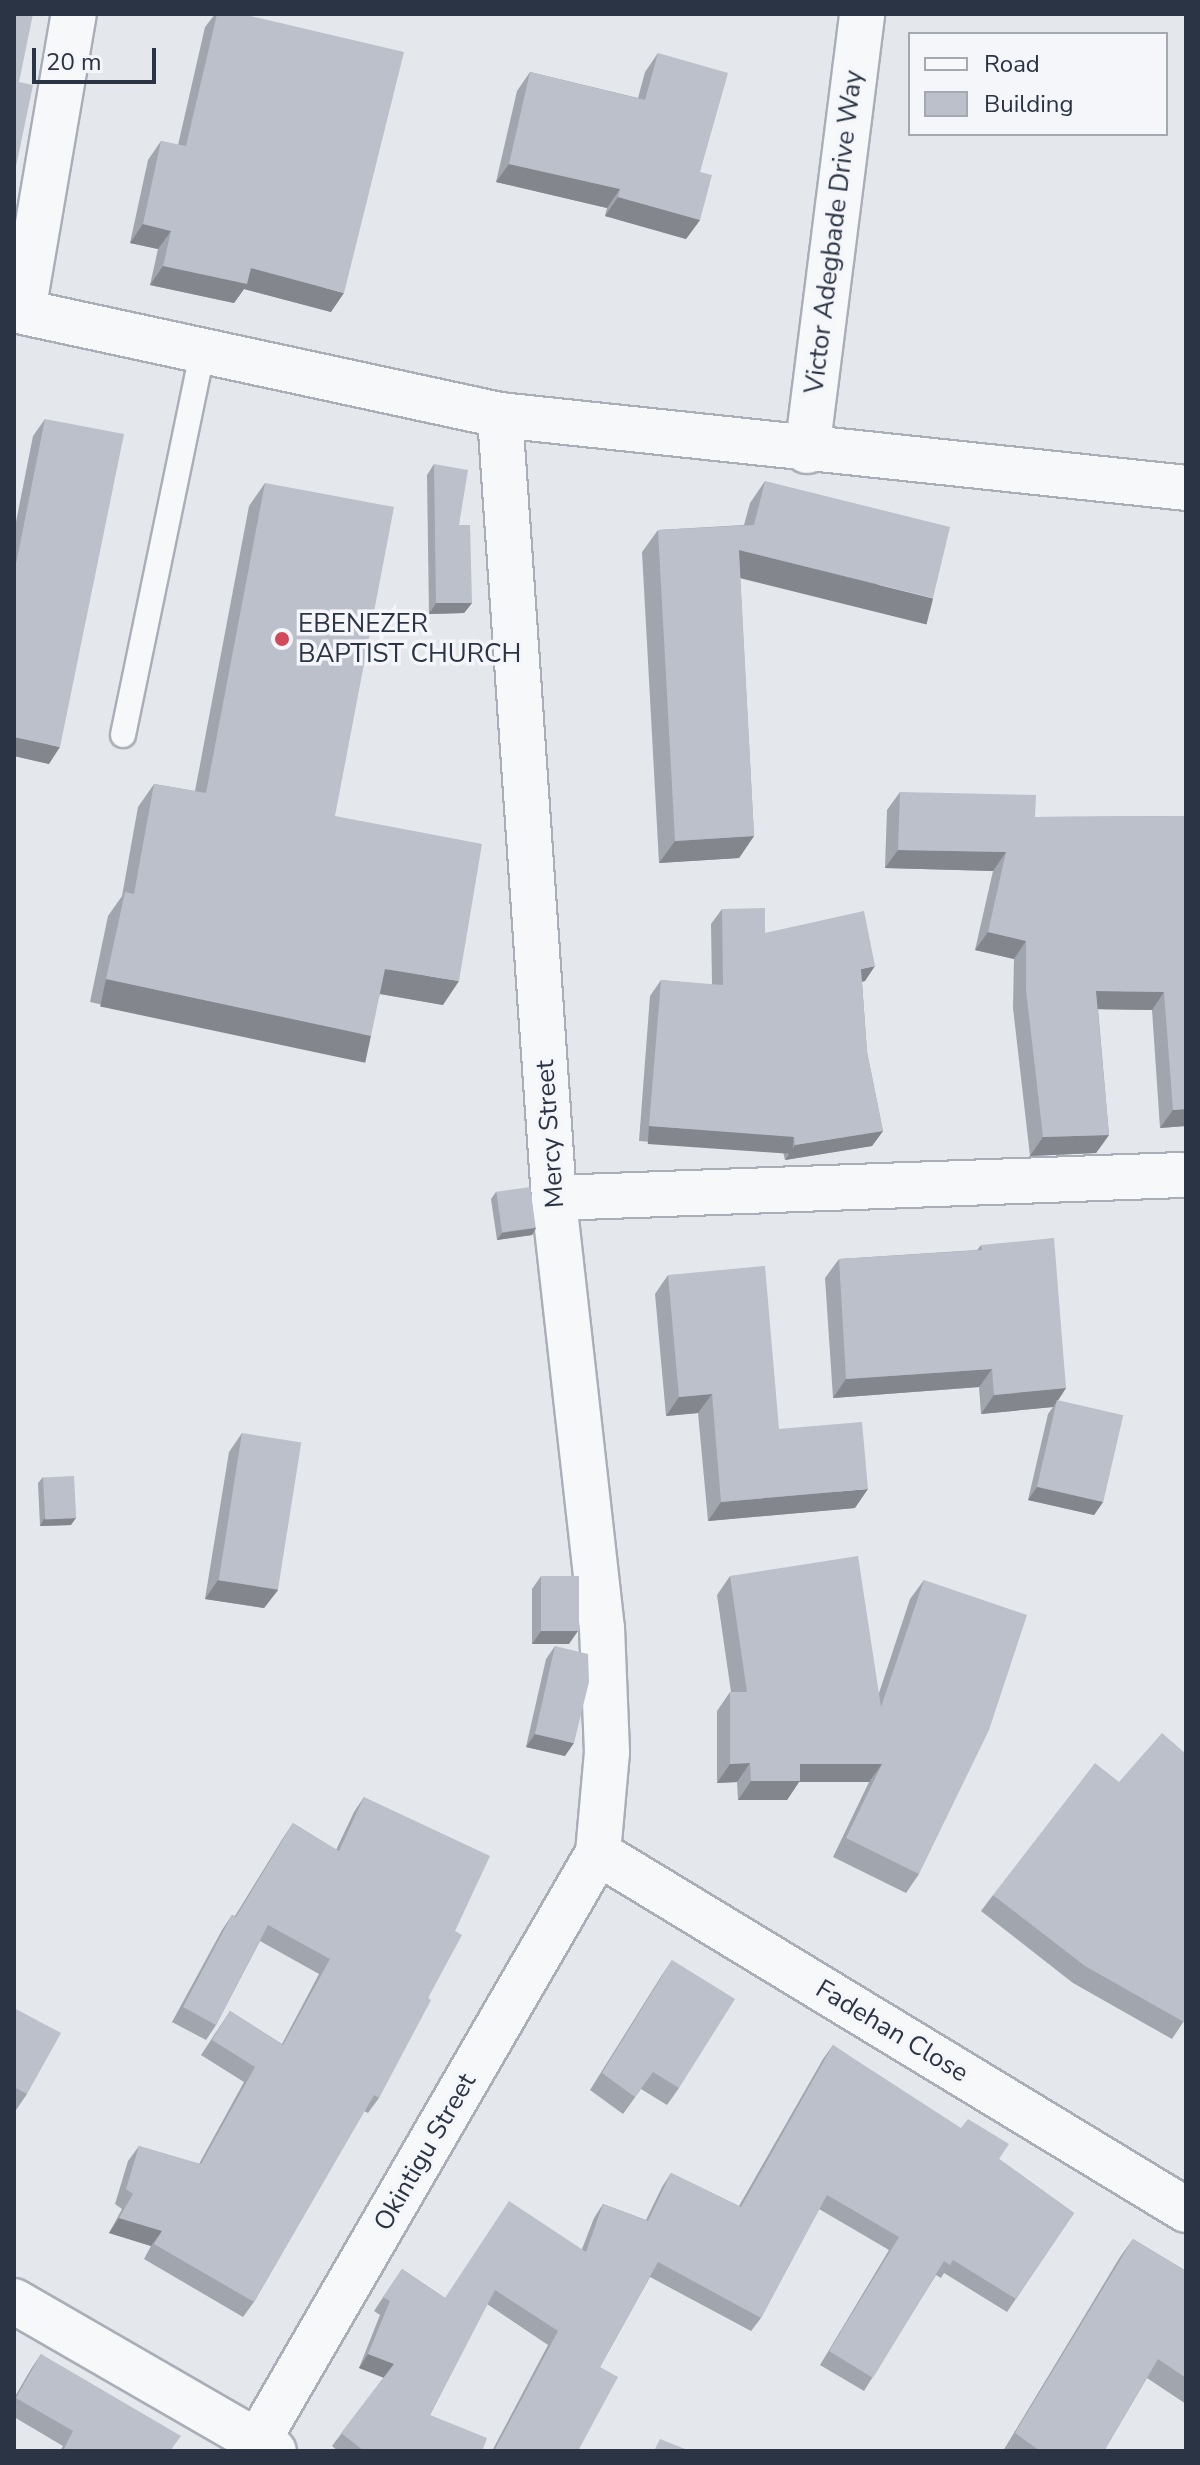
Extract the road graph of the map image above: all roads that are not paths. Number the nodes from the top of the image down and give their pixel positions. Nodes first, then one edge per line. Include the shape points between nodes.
1 (74, 14) edge
2 (862, 14) edge
3 (18, 310) edge
4 (202, 354) junction
5 (500, 415) junction
6 (807, 451) junction
7 (1186, 488) edge
8 (123, 735) dead end
9 (1182, 1175) dead end
10 (554, 1198) junction
11 (598, 1853) junction
12 (1186, 2210) edge
13 (14, 2301) edge
14 (261, 2448) edge

1 - 3 street
2 - 6 street, Victor Adegbade Drive Way
3 - 4 street
4 - 5 street
4 - 8 lane
5 - 6 street
5 - 10 street, Mercy Street
6 - 7 street
9 - 10 street
10 - 11 street, Mercy Street via 602,1629 607,1752
11 - 12 street, Fadehan Close
11 - 14 street, Okintigu Street
13 - 14 street

